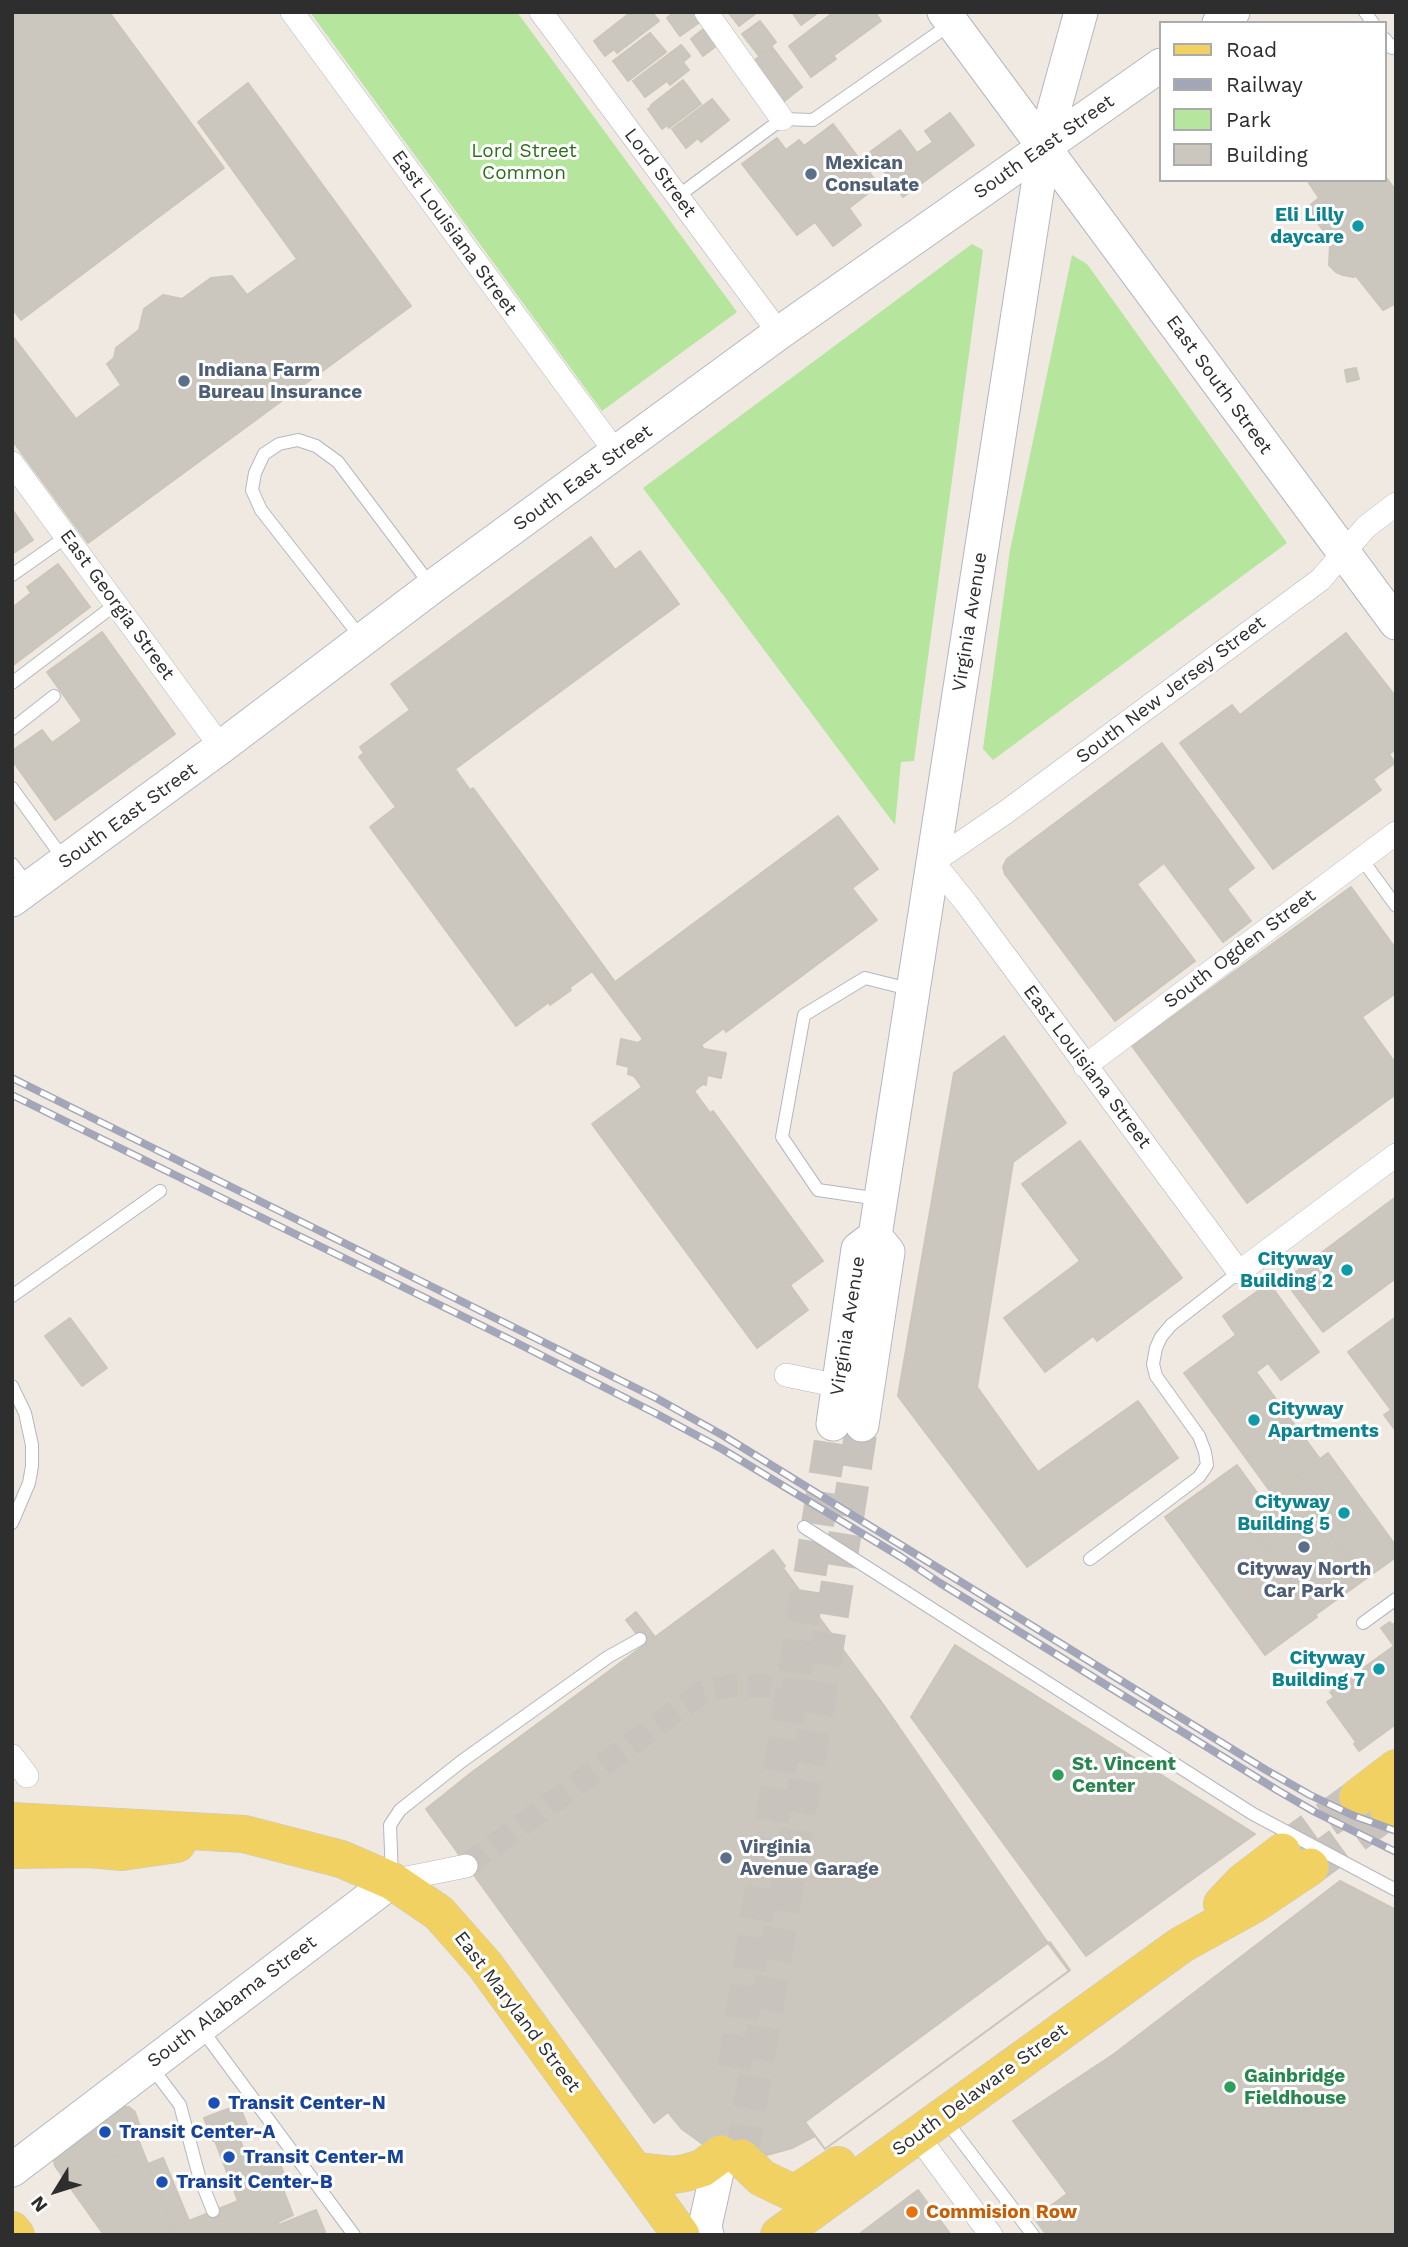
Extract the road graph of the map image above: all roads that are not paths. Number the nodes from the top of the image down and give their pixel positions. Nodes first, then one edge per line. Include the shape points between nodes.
1 (292, 12) edge
2 (541, 12) edge
3 (706, 12) edge
4 (1081, 12) edge
5 (948, 18) edge
6 (1160, 66) edge
7 (782, 119) junction
8 (1044, 146) junction
9 (678, 196) junction
10 (779, 333) junction
11 (617, 454) junction
12 (12, 463) edge
13 (1396, 504) edge
14 (66, 537) junction
15 (1343, 552) junction
16 (12, 575) edge
17 (432, 587) junction
18 (116, 604) junction
19 (1396, 623) edge
20 (362, 640) junction
21 (12, 683) edge
22 (54, 696) dead end
23 (12, 729) edge
24 (221, 747) junction
25 (12, 788) edge
26 (1396, 833) edge
27 (1362, 858) junction
28 (65, 861) junction
29 (933, 862) junction
30 (18, 884) edge
31 (1396, 906) edge
32 (913, 990) junction
33 (1085, 1066) junction
34 (1396, 1155) edge
35 (160, 1191) dead end
36 (881, 1199) junction
37 (875, 1236) junction
38 (1240, 1272) junction
39 (12, 1296) edge
40 (786, 1375) dead end
41 (12, 1386) edge
42 (839, 1386) junction
43 (12, 1523) edge
44 (804, 1527) dead end
45 (1090, 1559) dead end
46 (1396, 1599) edge
47 (1363, 1623) dead end
48 (640, 1639) dead end
49 (12, 1756) edge
50 (1396, 1768) edge
51 (27, 1776) dead end
52 (1381, 1803) tunnel mouth
53 (12, 1821) edge
54 (244, 1834) junction
55 (12, 1850) edge
56 (122, 1852) junction
57 (1296, 1860) tunnel mouth
58 (466, 1866) tunnel mouth
59 (12, 1871) edge
60 (401, 1874) junction
61 (1396, 1890) edge
62 (200, 2027) junction
63 (150, 2064) junction
64 (992, 2081) junction
65 (930, 2126) junction
66 (731, 2156) junction
67 (12, 2170) edge
68 (636, 2171) junction
69 (213, 2211) dead end
70 (12, 2230) edge
71 (16, 2235) edge
72 (355, 2235) edge
73 (681, 2235) edge
74 (707, 2235) edge
75 (724, 2235) edge
76 (779, 2235) edge
77 (991, 2235) edge
78 (1033, 2235) edge

1 - 11 street, East Louisiana Street
2 - 9 street, Lord Street
3 - 7 street
4 - 8 main road, Virginia Avenue
5 - 7 lane via 813,120
5 - 8 main road, East South Street
6 - 8 main road, South East Street
7 - 9 lane
8 - 10 main road, South East Street
8 - 15 main road, East South Street
8 - 29 main road, Virginia Avenue
9 - 10 street, Lord Street
10 - 11 main road, South East Street
11 - 17 main road, South East Street
12 - 14 street, East Georgia Street
13 - 15 street, South New Jersey Street
14 - 16 lane
14 - 18 street, East Georgia Street
15 - 19 main road, East South Street
15 - 29 street, South New Jersey Street via 1320,579
17 - 20 main road, South East Street
17 - 20 lane via 338,462 298,440 279,444 264,454 251,490 261,510
18 - 21 lane
18 - 24 street, East Georgia Street
20 - 24 main road, South East Street
22 - 23 lane
24 - 28 main road, South East Street
25 - 28 lane
26 - 27 street, South Ogden Street
27 - 31 lane
27 - 33 street, South Ogden Street
28 - 30 main road, South East Street
29 - 32 main road, Virginia Avenue
29 - 33 street, East Louisiana Street
32 - 36 main road, Virginia Avenue
32 - 36 lane via 865,978 804,1015 782,1137 818,1190
33 - 38 street, East Louisiana Street
34 - 38 street
35 - 39 lane
36 - 37 main road, Virginia Avenue
37 - 42 main road, Virginia Avenue via 858,1250
37 - 42 main road, Virginia Avenue via 887,1252 848,1425
38 - 45 lane via 1171,1325 1160,1337 1153,1364 1156,1376 1199,1436 1207,1465 1199,1477
40 - 42 street
41 - 43 lane via 25,1413 32,1456 29,1483
44 - 61 lane via 1253,1814
46 - 47 lane
48 - 60 lane via 462,1761 400,1810 390,1825
49 - 51 street
50 - 52 main road
53 - 54 main road, East Maryland Street
54 - 56 main road
54 - 60 main road, East Maryland Street
55 - 56 main road
56 - 59 main road via 90,1864
57 - 64 main road, South Delaware Street via 1244,1881 1181,1945
58 - 60 street, South Alabama Street
60 - 62 main road, South Alabama Street
60 - 68 main road, East Maryland Street via 485,1965
62 - 63 main road, South Alabama Street
62 - 72 lane
63 - 67 main road, South Alabama Street
63 - 69 lane via 180,2105
64 - 65 main road, South Delaware Street
64 - 66 main road via 884,2134 800,2190 789,2191 768,2182
65 - 76 main road, South Delaware Street
65 - 77 street
65 - 78 lane
66 - 68 main road via 673,2175
66 - 74 main road via 705,2226
66 - 75 main road
68 - 73 main road, East Maryland Street
70 - 71 main road

